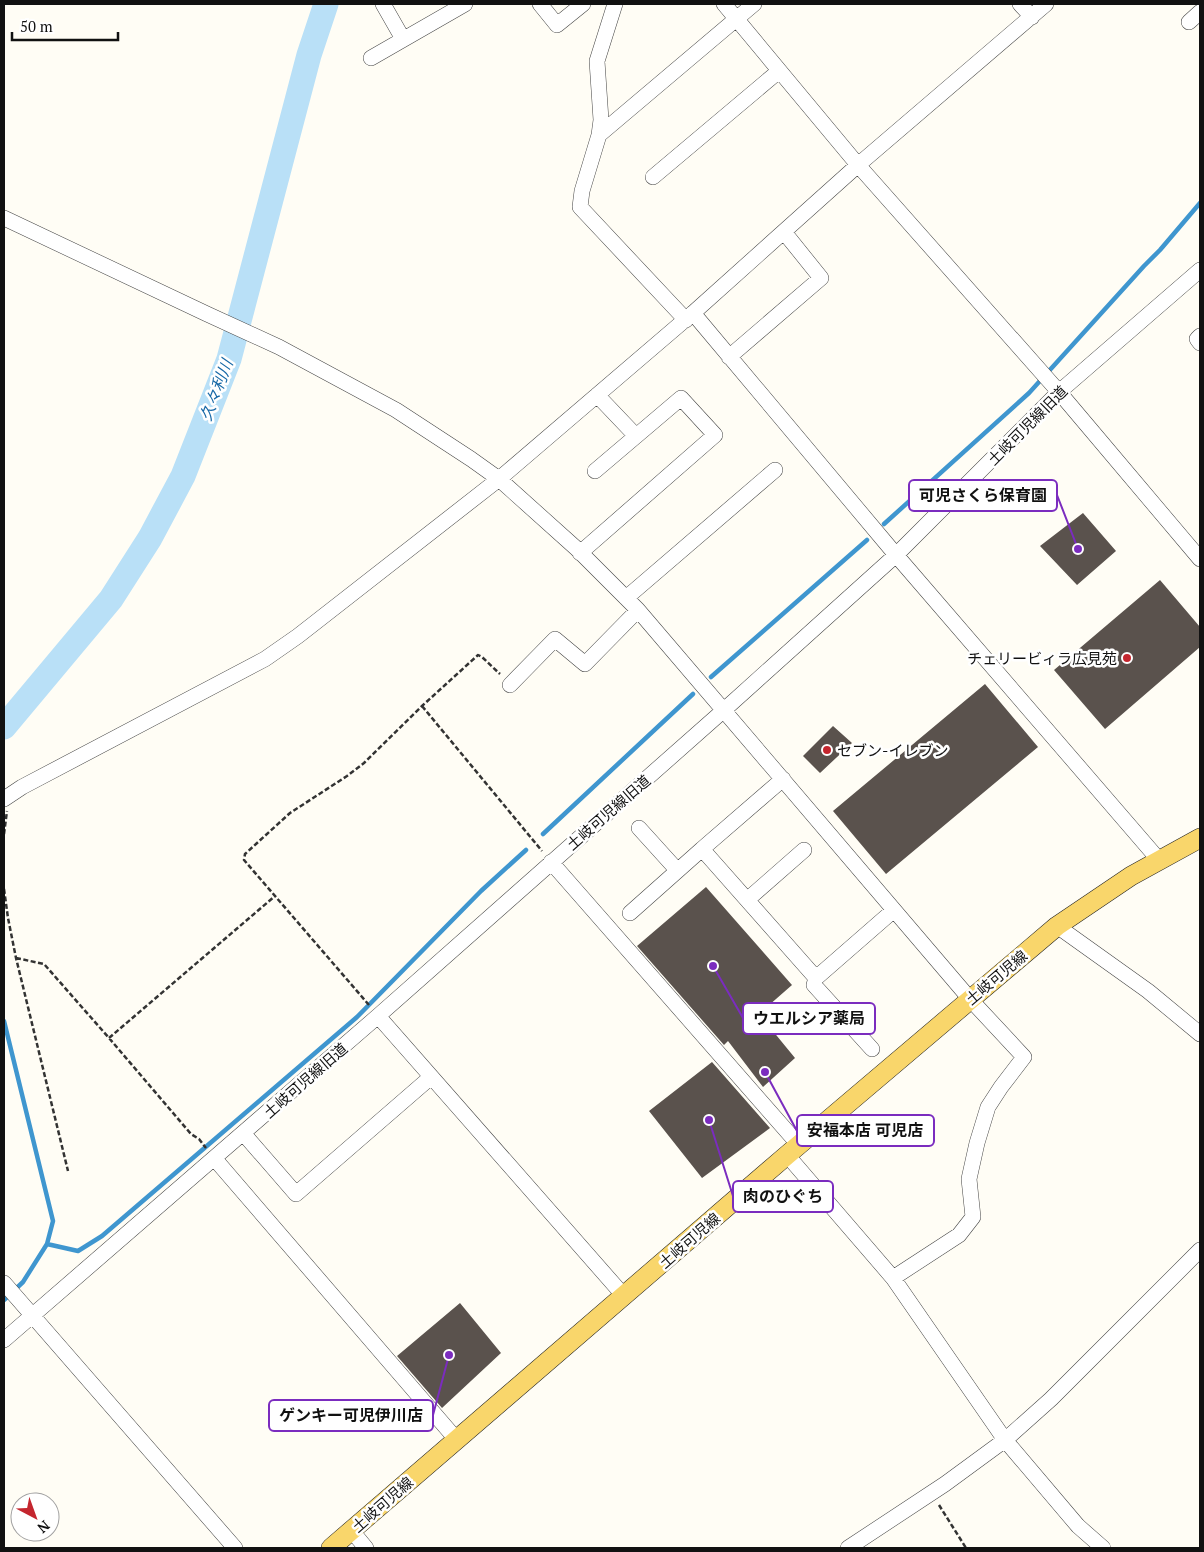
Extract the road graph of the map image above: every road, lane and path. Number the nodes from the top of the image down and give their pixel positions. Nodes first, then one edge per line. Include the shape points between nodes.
1 (383, 4) edge
2 (465, 4) edge
3 (540, 4) edge
4 (583, 4) edge
5 (615, 4) edge
6 (724, 4) edge
7 (754, 4) edge
8 (1020, 4) edge
9 (1046, 4) edge
10 (1032, 17) junction
11 (736, 19) junction
12 (403, 39) junction
13 (371, 58) dead end
14 (779, 71) junction
15 (599, 135) junction
16 (858, 165) junction
17 (653, 177) dead end
18 (4, 218) edge
19 (784, 232) junction
20 (1200, 270) edge
21 (689, 316) junction
22 (1200, 336) edge
23 (1200, 343) edge
24 (729, 357) junction
25 (1055, 388) junction
26 (597, 396) junction
27 (636, 436) junction
28 (775, 470) dead end
29 (595, 471) dead end
30 (499, 480) junction
31 (580, 553) junction
32 (896, 555) junction
33 (1200, 559) edge
34 (626, 598) junction
35 (638, 610) junction
36 (510, 685) joint
37 (422, 706) junction
38 (724, 710) junction
39 (782, 779) junction
40 (5, 798) edge
41 (640, 828) dead end
42 (4, 834) edge
43 (1200, 838) edge
44 (702, 848) junction
45 (804, 850) dead end
46 (1159, 860) junction
47 (551, 862) junction
48 (678, 870) junction
49 (4, 889) edge
50 (275, 896) junction
51 (747, 900) junction
52 (894, 910) junction
53 (630, 913) dead end
54 (1056, 926) junction
55 (16, 958) junction
56 (816, 978) junction
57 (970, 999) junction
58 (375, 1013) junction
59 (1200, 1034) edge
60 (109, 1038) junction
61 (872, 1049) dead end
62 (431, 1076) junction
63 (243, 1133) junction
64 (199, 1140) dead end
65 (793, 1150) junction
66 (214, 1158) junction
67 (68, 1172) dead end
68 (1200, 1250) edge
69 (894, 1278) junction
70 (4, 1283) edge
71 (624, 1296) junction
72 (32, 1315) junction
73 (4, 1340) edge
74 (456, 1439) junction
75 (1006, 1440) junction
76 (932, 1493) junction
77 (352, 1531) junction
78 (235, 1548) edge
79 (330, 1548) edge
80 (366, 1548) edge
81 (848, 1548) edge
82 (966, 1548) edge
83 (1103, 1548) edge

1 - 12 street
2 - 12 street
3 - 4 street via 558,24
5 - 15 street via 597,61
6 - 11 street
7 - 11 street
8 - 10 street
9 - 10 street
10 - 16 street
11 - 14 street
11 - 15 street
12 - 13 street
14 - 16 street
14 - 17 street
15 - 21 street via 580,206
16 - 19 street
16 - 25 street
18 - 30 street via 279,347 396,410
19 - 21 street
19 - 24 street via 821,278
20 - 25 street, 土岐可児線旧道
21 - 24 street
21 - 26 street
22 - 23 street via 1197,339
24 - 32 street
25 - 32 street, 土岐可児線旧道
25 - 33 street
26 - 27 street
26 - 30 street
27 - 29 street
27 - 31 street via 682,398 715,435
28 - 34 street
30 - 31 street
30 - 40 street via 265,659
31 - 34 street
32 - 38 street, 土岐可児線旧道
32 - 46 street
34 - 35 street
35 - 36 street via 585,664 555,639
35 - 38 street
36 - 37 path via 478,655
37 - 47 path
37 - 50 path via 364,763 290,812 244,854 244,860
38 - 39 street
38 - 47 street, 土岐可児線旧道
39 - 44 street
39 - 52 street
40 - 42 path
41 - 48 street
43 - 46 main road, 土岐可児線
44 - 48 street
44 - 51 street
45 - 51 street
46 - 54 main road, 土岐可児線
47 - 58 street, 土岐可児線旧道
47 - 65 street
48 - 53 street
49 - 55 path
50 - 58 path
50 - 60 path
51 - 56 street
52 - 56 street
52 - 57 street
54 - 57 main road, 土岐可児線
54 - 59 street via 1148,991
55 - 60 path via 44,964
55 - 67 path
56 - 61 street via 814,985
57 - 65 main road, 土岐可児線
57 - 69 street via 1024,1057 988,1107 969,1179 973,1217 959,1235
58 - 62 street
58 - 63 street, 土岐可児線旧道
60 - 64 path
62 - 63 street via 296,1194
62 - 71 street
63 - 66 street, 土岐可児線旧道
65 - 69 street
65 - 71 main road, 土岐可児線
66 - 72 street, 土岐可児線旧道
66 - 74 street
68 - 75 street
69 - 75 street
70 - 72 street
71 - 74 main road, 土岐可児線
72 - 73 street, 土岐可児線旧道
72 - 78 street
74 - 77 main road, 土岐可児線
75 - 76 street
75 - 83 street via 1078,1526
76 - 81 street
76 - 82 path
77 - 79 main road, 土岐可児線
77 - 80 street

